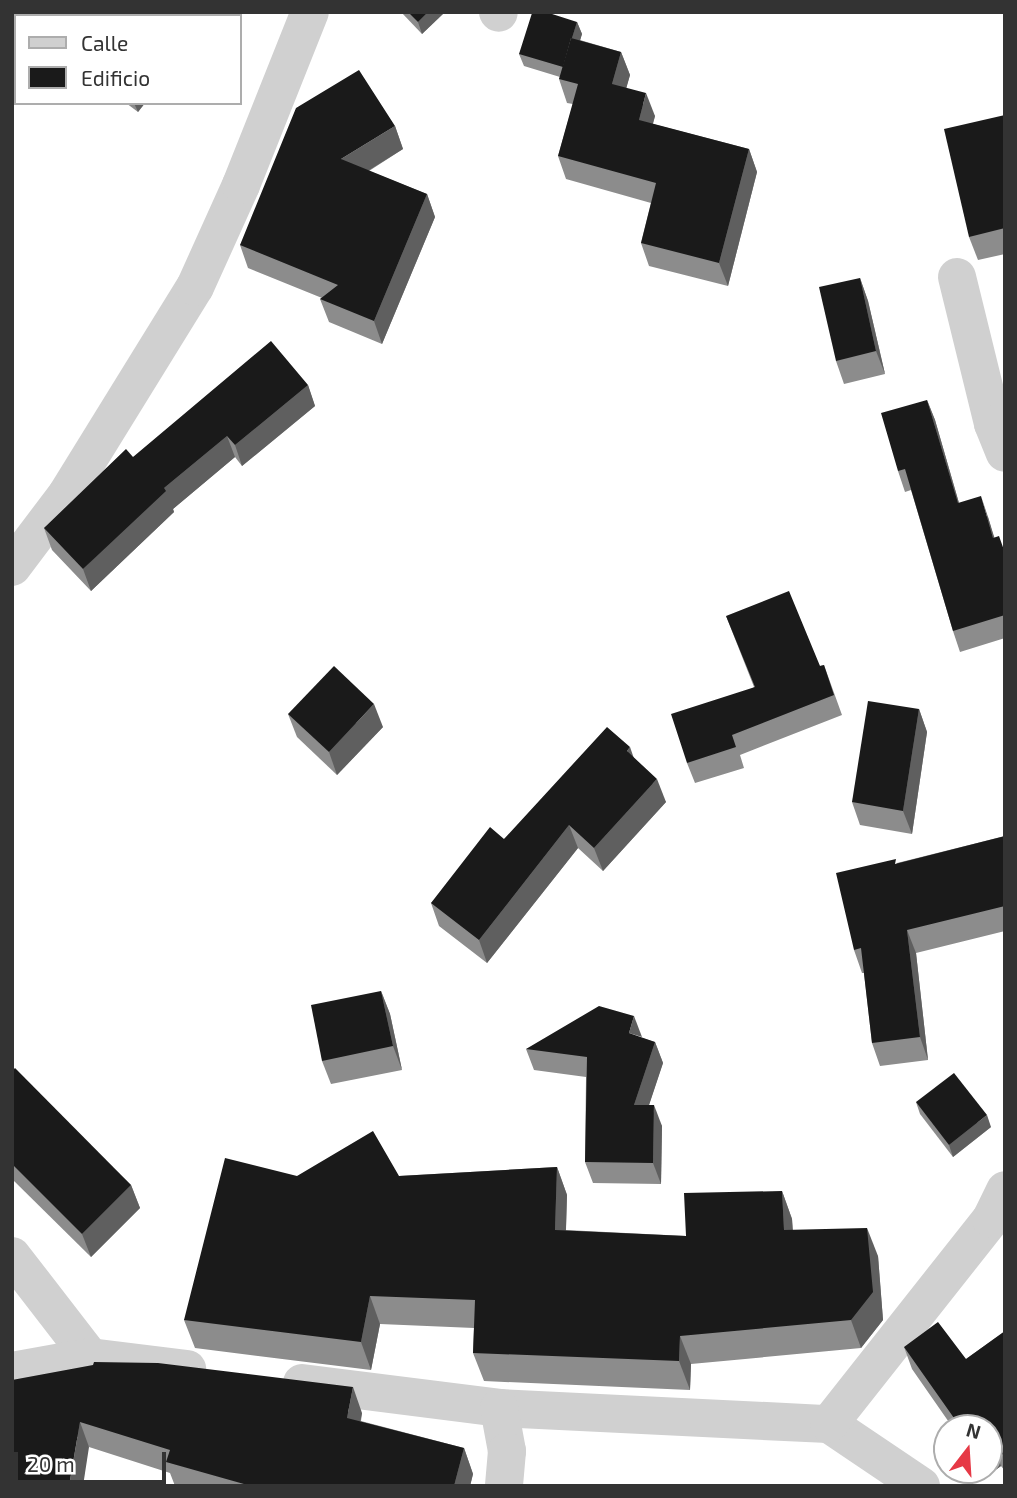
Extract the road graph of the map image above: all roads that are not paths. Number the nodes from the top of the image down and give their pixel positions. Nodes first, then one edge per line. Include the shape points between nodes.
1 (310, 12) edge
2 (957, 277) dead end
3 (1005, 453) edge
4 (12, 567) edge
5 (1005, 1190) edge
6 (12, 1256) edge
7 (90, 1357) junction
8 (12, 1371) edge
9 (226, 1374) edge
10 (267, 1379) edge
11 (499, 1408) junction
12 (829, 1424) junction
13 (503, 1486) edge
14 (921, 1486) edge

1 - 4 street via 195,288 67,494
2 - 3 street via 993,424
5 - 12 street via 991,1219
6 - 7 street
7 - 8 street
7 - 9 street
10 - 11 street
11 - 12 street
11 - 13 street via 507,1451
12 - 14 street

